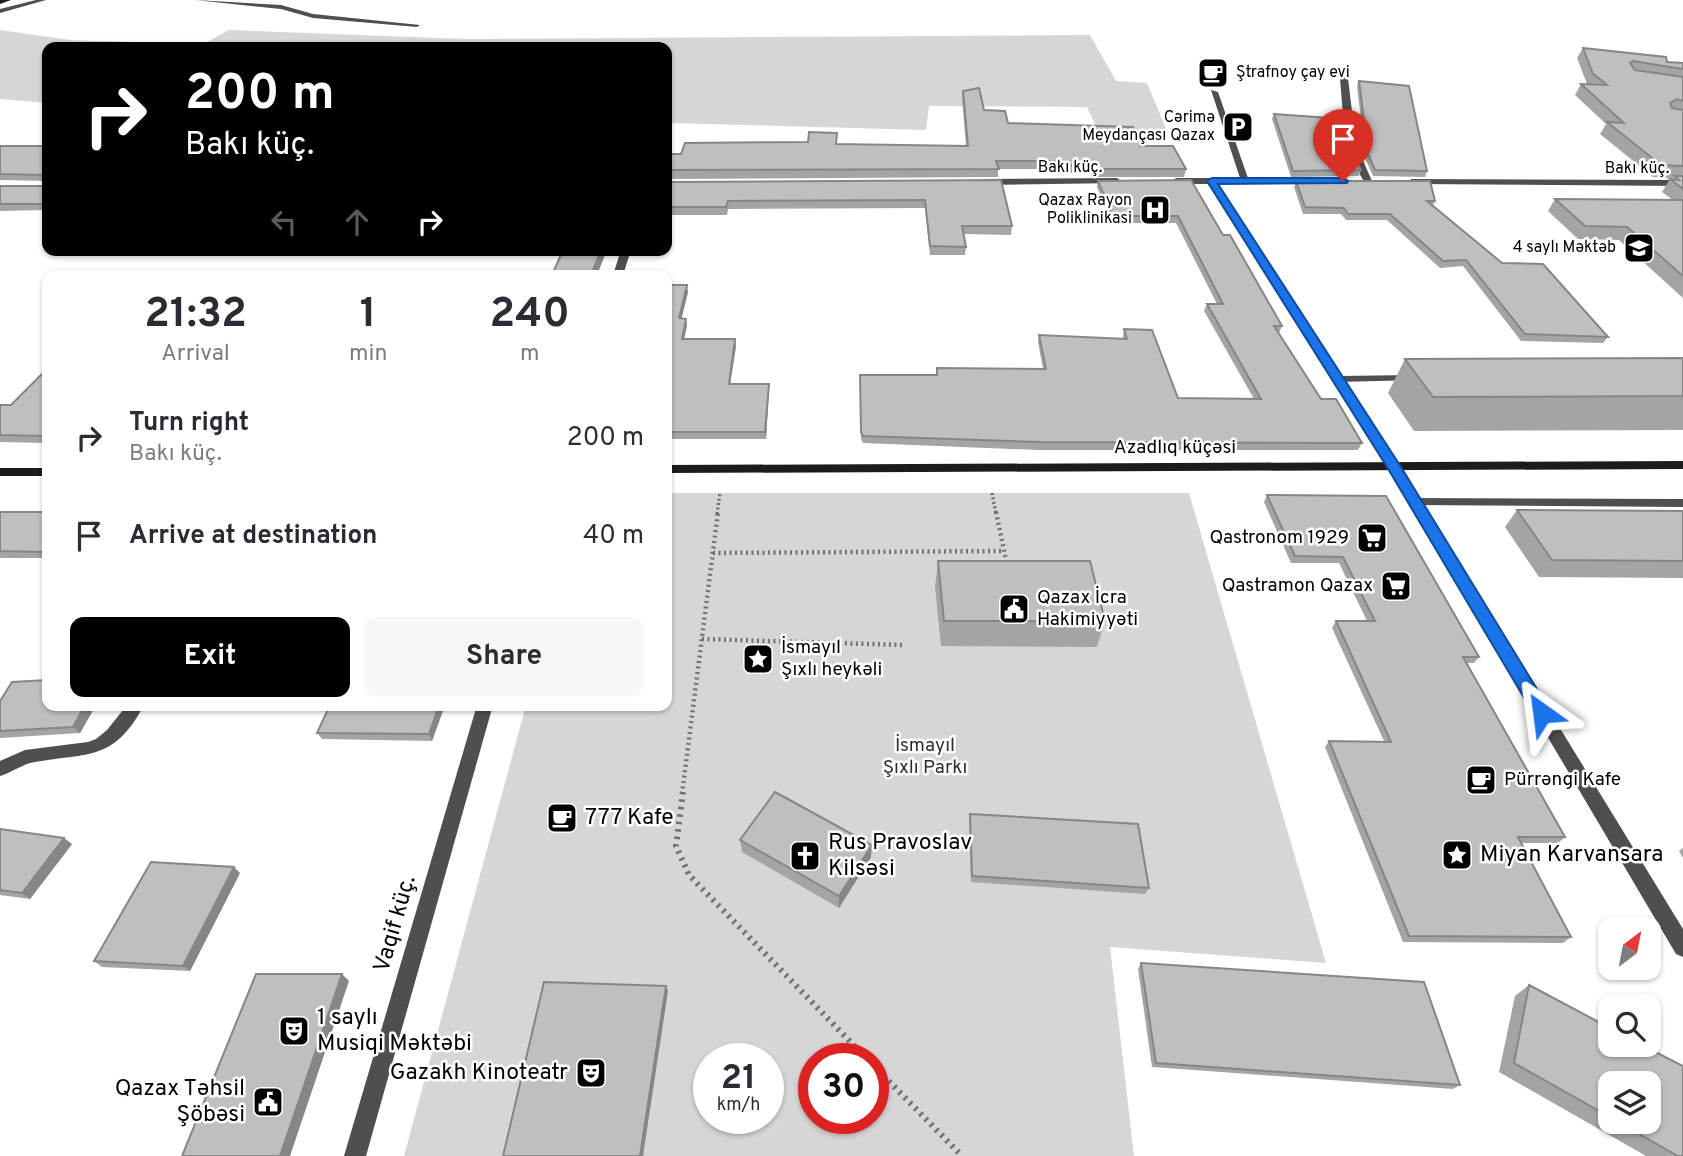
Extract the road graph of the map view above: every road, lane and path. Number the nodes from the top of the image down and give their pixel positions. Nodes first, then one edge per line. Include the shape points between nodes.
1 (8, 0) edge
2 (43, 0) edge
3 (198, 0) edge
4 (0, 2) edge
5 (0, 11) edge
6 (417, 25) dead end
7 (1344, 78) dead end
8 (1213, 92) dead end
9 (1128, 181) edge
10 (1170, 181) edge
11 (1212, 181) junction
12 (1245, 181) junction
13 (1327, 181) edge
14 (1354, 181) edge
15 (1368, 181) junction
16 (1382, 181) edge
17 (1410, 181) edge
18 (974, 182) edge
19 (1683, 183) edge
20 (1432, 378) edge
21 (1338, 379) junction
22 (1683, 465) edge
23 (1394, 467) junction
24 (672, 469) edge
25 (0, 472) edge
26 (42, 472) edge
27 (720, 493) dead end
28 (992, 494) dead end
29 (1415, 502) junction
30 (1683, 503) edge
31 (1004, 551) junction
32 (713, 553) junction
33 (1009, 575) edge
34 (702, 639) junction
35 (904, 645) dead end
36 (132, 711) edge
37 (483, 711) edge
38 (0, 769) edge
39 (1683, 947) edge
40 (852, 1043) edge
41 (889, 1081) edge
42 (355, 1156) edge
43 (962, 1156) edge

1 - 4 street
2 - 5 street
3 - 6 street
7 - 15 street via 1350,142 1356,164
8 - 12 street
9 - 18 street, Bakı küç.
10 - 11 street
11 - 12 street
11 - 21 street
12 - 13 street
14 - 15 street
15 - 16 street
17 - 19 street, Bakı küç.
20 - 21 street
21 - 23 street
22 - 23 street, Azadlıq küçəsi
23 - 24 street, Azadlıq küçəsi
23 - 29 street
25 - 26 street
27 - 32 path
28 - 31 path
29 - 30 street
29 - 39 street
31 - 32 path
31 - 33 path
32 - 34 path
34 - 35 path
34 - 40 path via 676,846 689,875
36 - 38 street via 102,744 25,758
37 - 42 street, Vaqif küç.
41 - 43 path

